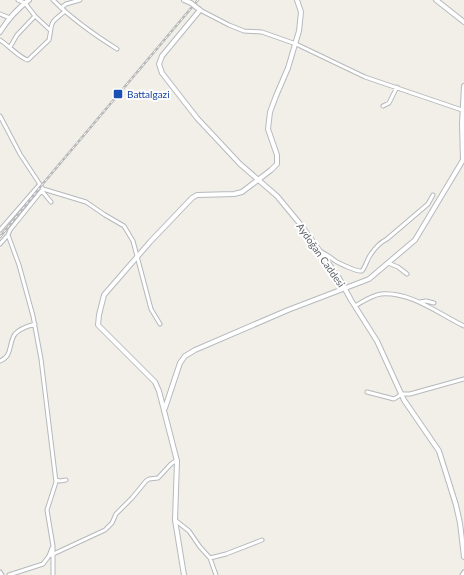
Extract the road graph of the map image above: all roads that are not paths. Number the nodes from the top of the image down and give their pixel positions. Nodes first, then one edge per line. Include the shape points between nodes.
1 (18, 0) edge
2 (29, 0) edge
3 (53, 0) edge
4 (80, 0) edge
5 (184, 0) edge
6 (297, 0) edge
7 (436, 0) edge
8 (25, 3) junction
9 (61, 8) junction
10 (198, 9) junction
11 (64, 12) junction
12 (0, 14) edge
13 (35, 16) junction
14 (10, 18) junction
15 (464, 22) edge
16 (50, 30) junction
17 (0, 32) edge
18 (0, 40) edge
19 (296, 44) junction
20 (10, 47) junction
21 (116, 49) dead end
22 (464, 86) edge
23 (397, 88) junction
24 (383, 106) dead end
25 (462, 110) junction
26 (0, 116) edge
27 (258, 179) junction
28 (40, 184) junction
29 (42, 190) junction
30 (432, 195) dead end
31 (51, 202) dead end
32 (0, 230) edge
33 (8, 236) junction
34 (0, 244) edge
35 (320, 251) junction
36 (137, 257) junction
37 (388, 262) junction
38 (407, 274) dead end
39 (346, 289) junction
40 (420, 302) junction
41 (434, 303) dead end
42 (355, 306) junction
43 (35, 324) junction
44 (160, 324) dead end
45 (464, 326) edge
46 (0, 361) edge
47 (464, 379) edge
48 (367, 392) dead end
49 (402, 394) junction
50 (164, 408) junction
51 (177, 460) junction
52 (56, 480) junction
53 (66, 480) dead end
54 (175, 520) junction
55 (262, 540) dead end
56 (53, 546) junction
57 (53, 555) junction
58 (49, 556) junction
59 (464, 557) edge
60 (210, 558) junction
61 (0, 572) edge
62 (464, 572) edge
63 (2, 575) edge
64 (9, 575) edge
65 (53, 575) edge
66 (184, 575) edge
67 (216, 575) edge
68 (462, 575) edge

1 - 8 street
2 - 8 street
3 - 9 street
4 - 9 street
5 - 10 street, bridge via 191,2
6 - 19 street via 301,12
7 - 15 street
8 - 13 street
8 - 14 street
9 - 11 street
10 - 19 street via 229,25 262,32
10 - 27 street, Aydoğan Caddesi via 162,56 159,64 162,73 197,118 240,164
11 - 16 street via 53,21
11 - 21 street
12 - 14 street
13 - 16 street
13 - 20 street via 16,35
14 - 17 street
16 - 20 street via 49,40 28,60
18 - 20 street
19 - 23 street via 365,77
19 - 27 street via 270,112 268,129 277,155 277,164
22 - 25 street
23 - 24 street via 389,103
23 - 25 street
25 - 37 street via 463,160 415,240
26 - 28 street via 20,154
27 - 35 street, Aydoğan Caddesi via 277,196
27 - 36 street via 242,192 197,195 192,198
28 - 29 street
28 - 32 street
29 - 31 street
29 - 33 street
29 - 36 street via 86,202 124,226 133,242
30 - 35 street via 428,204 370,254 362,271 358,272
33 - 34 street
33 - 43 street via 19,265
35 - 39 street, Aydoğan Caddesi
36 - 44 street via 151,309
36 - 50 street via 104,295 98,325 155,382
37 - 38 street
37 - 39 street via 369,279
39 - 42 street, Aydoğan Caddesi
39 - 50 street via 319,297 185,356 180,363
40 - 41 street
40 - 42 street via 405,296 379,294
40 - 45 street
42 - 49 street, Aydoğan Caddesi via 377,341
43 - 46 street via 16,333 10,353
43 - 52 street
47 - 49 street
48 - 49 street via 394,399
49 - 59 street, Aydoğan Caddesi via 439,451 456,505
50 - 51 street
51 - 54 street
51 - 57 street via 158,478 146,481 105,530
52 - 53 street
52 - 56 street via 47,510
54 - 60 street via 189,531
54 - 66 street
55 - 60 street
56 - 57 street
56 - 58 street
57 - 58 street
57 - 65 street
58 - 64 street via 43,564
60 - 67 street
61 - 63 street
62 - 68 street

